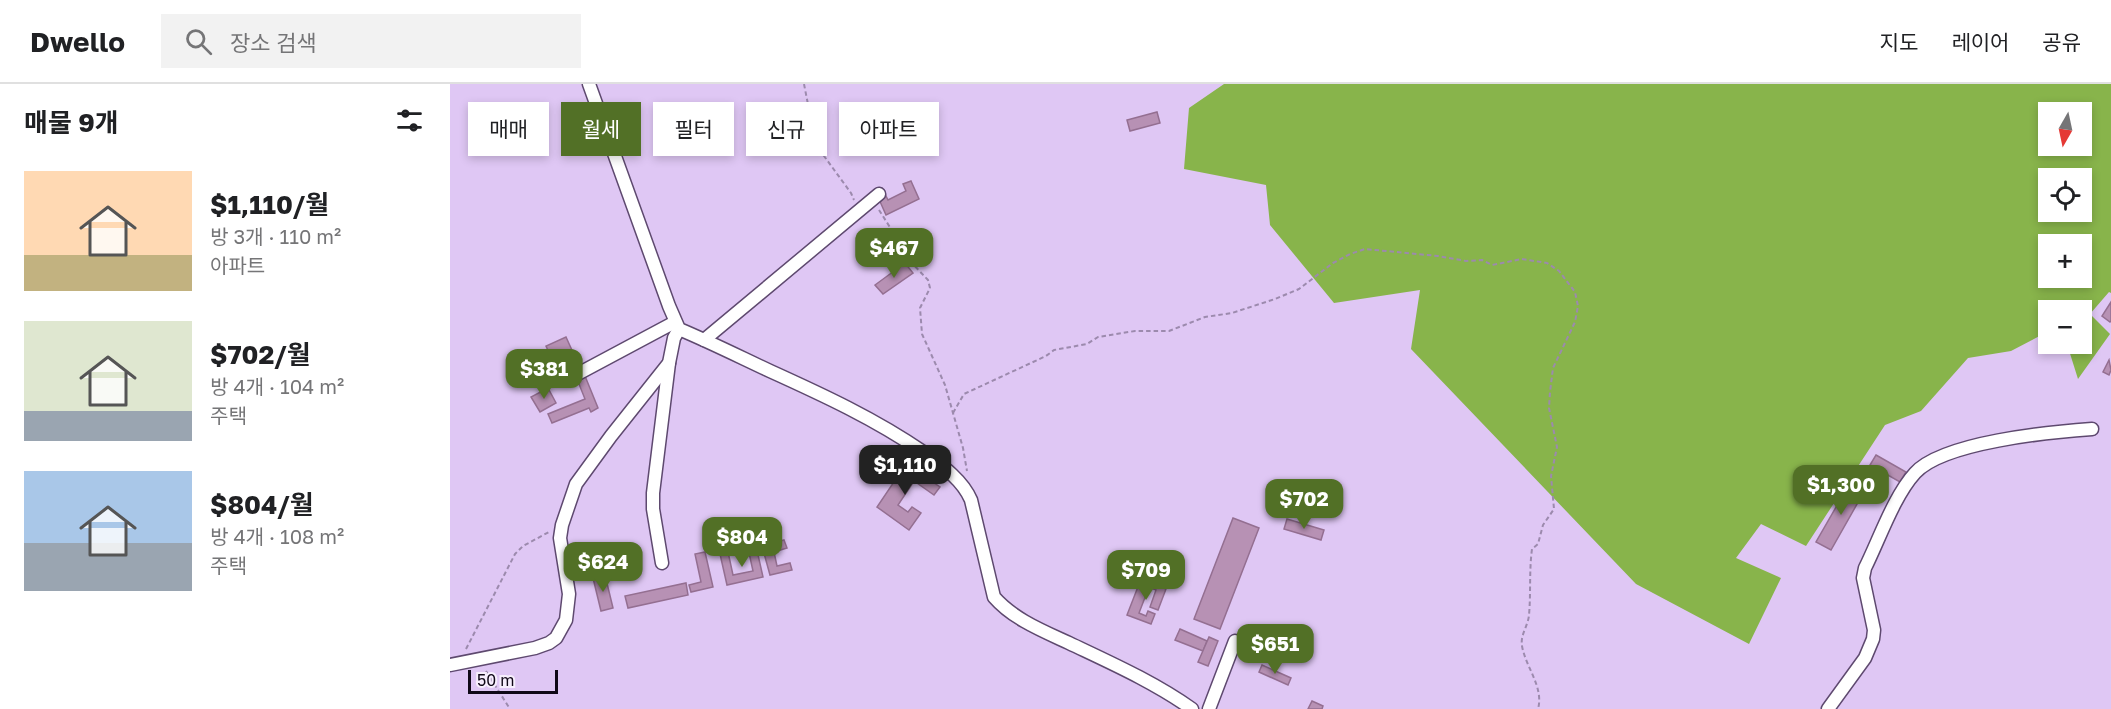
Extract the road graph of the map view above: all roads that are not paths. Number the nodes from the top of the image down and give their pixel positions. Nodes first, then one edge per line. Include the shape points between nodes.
1 (589, 84) edge
2 (875, 197) road end
3 (677, 325) junction
4 (705, 340) junction
5 (669, 363) junction
6 (572, 377) dead end
7 (2092, 429) dead end
8 (662, 563) dead end
9 (1234, 641) dead end
10 (454, 664) edge
11 (1192, 709) edge
12 (1209, 709) edge
13 (1828, 709) edge

1 - 3 street
2 - 4 street
3 - 4 street
3 - 5 street
3 - 6 street
4 - 11 street via 873,420 939,464 966,488 994,597 1000,604 1010,613 1137,676
5 - 8 street via 653,493
5 - 10 street via 576,484 560,538 569,594 566,620 556,638 535,648
7 - 13 street via 2027,435 1983,445 1934,459 1914,473 1865,568 1863,578 1874,630 1870,649
9 - 12 street

